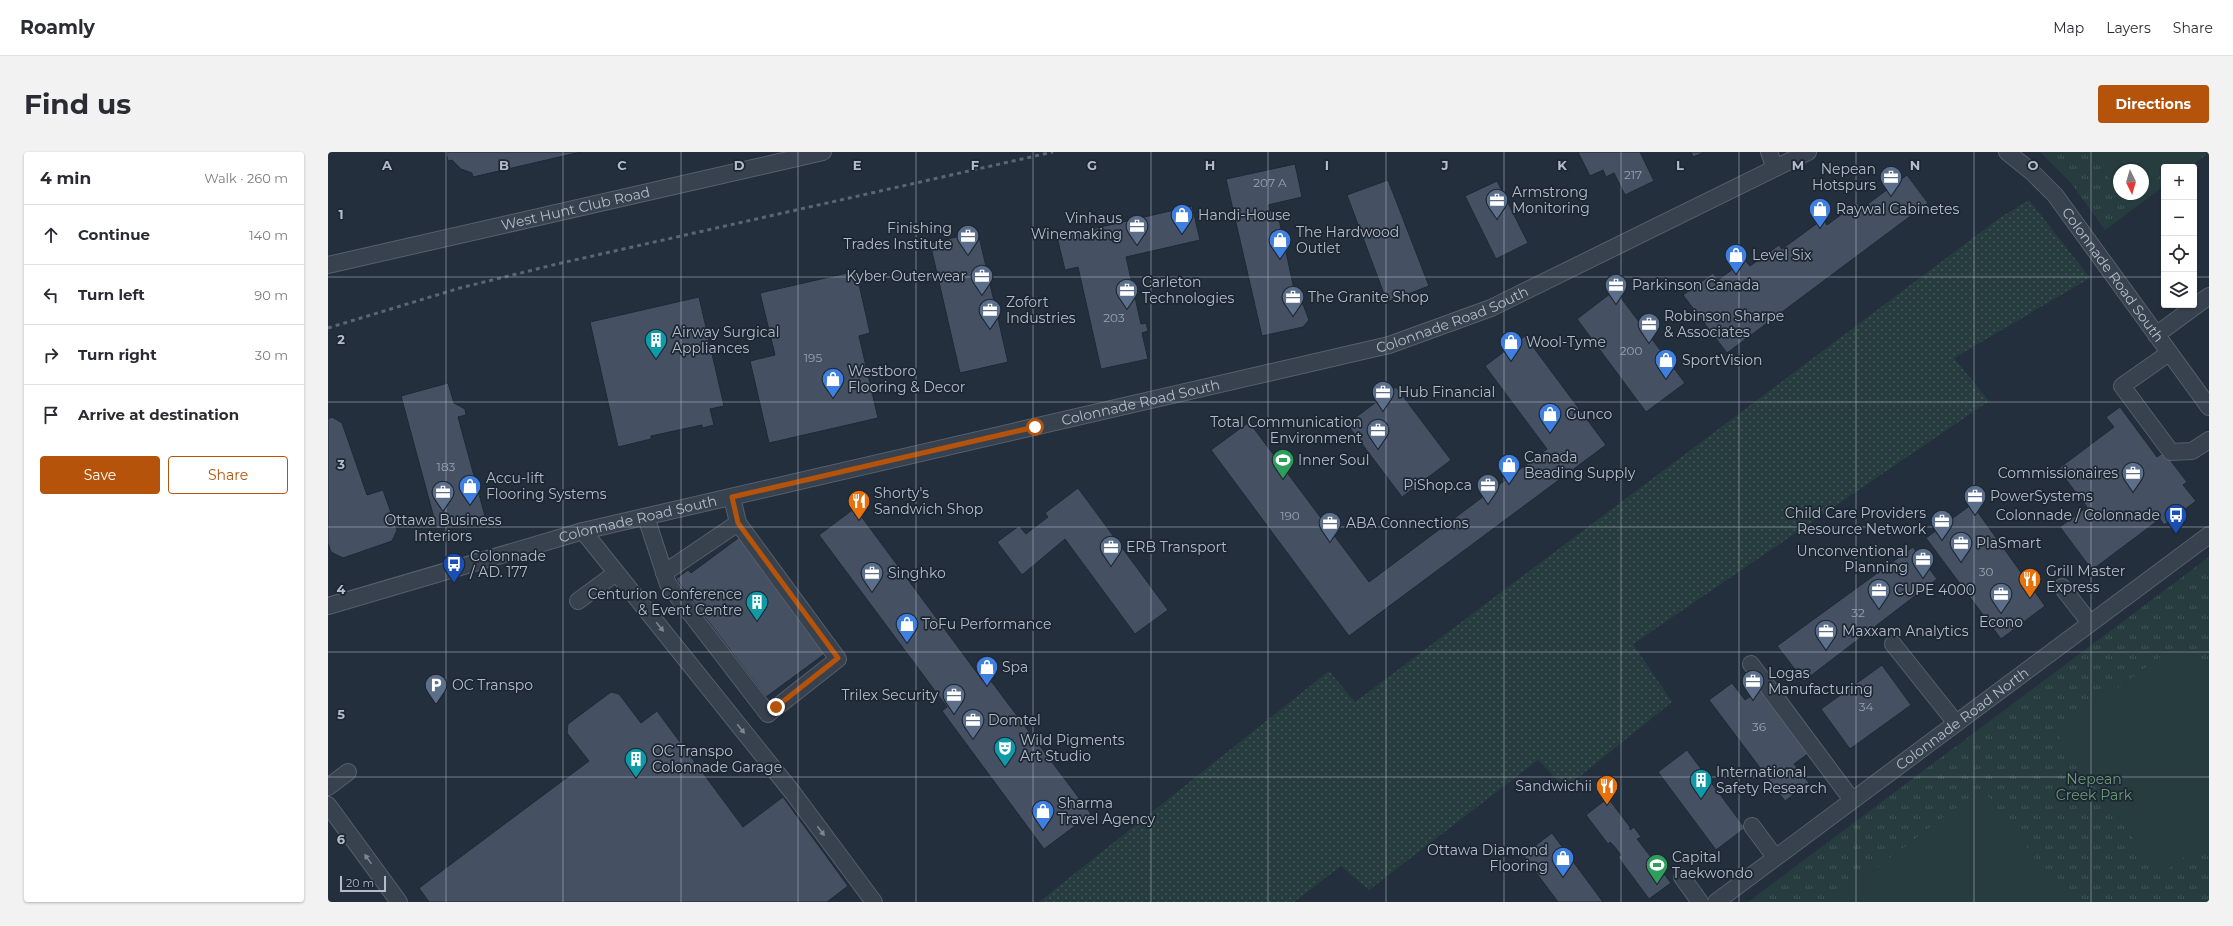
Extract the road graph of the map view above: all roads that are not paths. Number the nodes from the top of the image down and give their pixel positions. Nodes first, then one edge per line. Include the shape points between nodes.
1 (823, 152) edge
2 (1769, 152) edge
3 (1808, 152) edge
4 (2008, 152) edge
5 (793, 155) edge
6 (1775, 168) junction
7 (328, 265) edge
8 (2209, 296) edge
9 (2156, 335) junction
10 (2169, 353) junction
11 (2209, 407) edge
12 (2209, 440) edge
13 (732, 497) junction
14 (646, 517) junction
15 (738, 523) junction
16 (583, 532) junction
17 (2209, 535) edge
18 (616, 573) junction
19 (664, 573) junction
20 (2062, 587) dead end
21 (578, 601) dead end
22 (328, 606) edge
23 (2090, 623) junction
24 (1893, 644) dead end
25 (1751, 664) dead end
26 (1956, 724) junction
27 (348, 772) dead end
28 (328, 787) edge
29 (1852, 800) junction
30 (328, 805) edge
31 (1752, 826) dead end
32 (1775, 857) junction
33 (1682, 878) dead end
34 (399, 902) edge
35 (874, 902) edge
36 (1700, 902) edge
37 (1716, 902) edge

1 - 5 street, West Hunt Club Road
2 - 6 street
3 - 6 street, Colonnade Road South
4 - 9 street, Colonnade Road South via 2055,195
5 - 7 street, West Hunt Club Road
6 - 13 street, Colonnade Road South via 1491,308 1389,345
8 - 9 street
9 - 10 street, Colonnade Road South
10 - 11 street, Colonnade Road South
10 - 12 street via 2122,386 2171,452 2192,451
13 - 14 street, Colonnade Road South
13 - 15 street
14 - 16 street, Colonnade Road South
14 - 19 street
15 - 19 street
15 - 19 street via 838,658 768,714 668,584
16 - 18 street
16 - 22 street, Colonnade Road South
17 - 23 street, Colonnade Road North
18 - 21 street
18 -> 35 street via 793,793
20 - 23 street
23 - 26 street, Colonnade Road North
24 - 26 street
25 - 29 street
26 - 29 street, Colonnade Road North
27 - 28 street
29 - 32 street, Colonnade Road North
34 -> 30 street
31 - 32 street
32 - 37 street, Colonnade Road North
33 - 36 street

